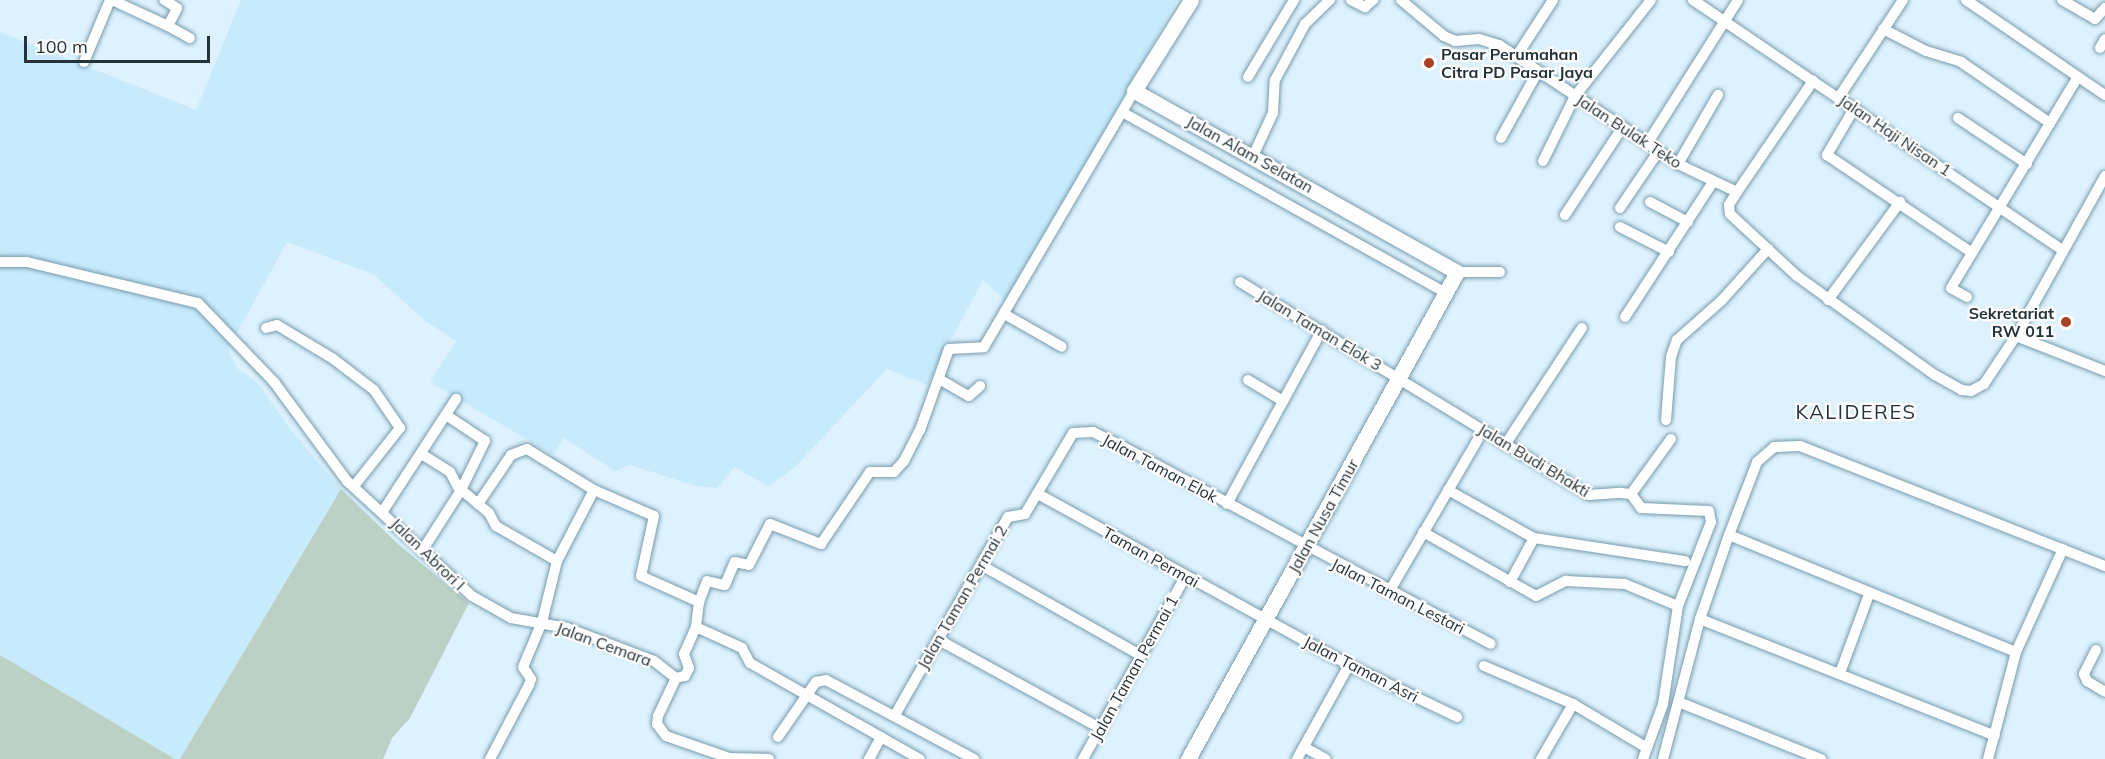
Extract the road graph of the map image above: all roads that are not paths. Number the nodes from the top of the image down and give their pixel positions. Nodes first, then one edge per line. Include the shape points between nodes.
1 (111, 0) edge
2 (164, 0) edge
3 (1191, 0) edge
4 (1294, 0) edge
5 (1330, 0) edge
6 (1351, 0) edge
7 (1373, 0) edge
8 (1401, 0) edge
9 (1553, 0) edge
10 (1652, 0) edge
11 (1693, 0) edge
12 (1738, 0) edge
13 (1903, 0) edge
14 (1966, 0) edge
15 (2062, 0) edge
16 (2105, 8) edge
17 (1727, 23) junction
18 (168, 26) junction
19 (1883, 30) junction
20 (190, 38) dead end
21 (1516, 57) junction
22 (84, 62) dead end
23 (1537, 73) junction
24 (1248, 76) dead end
25 (2077, 78) junction
26 (1814, 81) junction
27 (1134, 91) junction
28 (1718, 95) dead end
29 (2105, 95) edge
30 (1575, 96) junction
31 (1839, 97) junction
32 (1855, 107) junction
33 (1122, 112) junction
34 (1958, 118) dead end
35 (2050, 123) junction
36 (1622, 128) junction
37 (1501, 138) dead end
38 (1647, 144) junction
39 (1658, 152) junction
40 (1253, 156) junction
41 (1544, 161) dead end
42 (1678, 164) junction
43 (2027, 164) junction
44 (2105, 176) edge
45 (1713, 182) junction
46 (1737, 192) junction
47 (1650, 202) dead end
48 (1900, 202) junction
49 (2002, 207) junction
50 (1620, 208) dead end
51 (1350, 210) junction
52 (1565, 215) dead end
53 (1688, 222) junction
54 (1620, 227) dead end
55 (1338, 231) junction
56 (1768, 249) junction
57 (2061, 249) junction
58 (1669, 252) junction
59 (1971, 252) junction
60 (0, 262) edge
61 (1457, 272) junction
62 (1500, 272) dead end
63 (1240, 282) dead end
64 (1446, 293) junction
65 (1966, 297) dead end
66 (1828, 300) junction
67 (1006, 315) junction
68 (1625, 317) dead end
69 (266, 328) dead end
70 (1582, 328) dead end
71 (1322, 330) junction
72 (2016, 336) junction
73 (1062, 347) dead end
74 (2105, 370) edge
75 (1400, 377) junction
76 (939, 379) junction
77 (1248, 380) dead end
78 (980, 386) dead end
79 (456, 399) dead end
80 (1283, 401) junction
81 (446, 415) junction
82 (1666, 420) dead end
83 (1478, 439) dead end
84 (1671, 439) dead end
85 (1505, 445) junction
86 (423, 455) junction
87 (354, 486) junction
88 (461, 490) junction
89 (594, 490) junction
90 (1448, 490) junction
91 (1038, 494) junction
92 (1631, 494) junction
93 (478, 504) junction
94 (1227, 504) junction
95 (383, 511) junction
96 (1423, 532) junction
97 (1728, 535) junction
98 (1534, 538) junction
99 (1305, 547) junction
100 (2062, 549) junction
101 (422, 550) junction
102 (557, 561) junction
103 (1685, 561) dead end
104 (981, 565) junction
105 (2105, 566) edge
106 (1185, 577) junction
107 (1510, 582) junction
108 (1389, 592) junction
109 (1870, 592) junction
110 (699, 602) junction
111 (1677, 606) junction
112 (1700, 619) junction
113 (1265, 620) junction
114 (542, 622) junction
115 (696, 627) junction
116 (939, 640) junction
117 (1491, 644) dead end
118 (2096, 650) dead end
119 (2016, 652) junction
120 (1140, 655) junction
121 (1349, 665) junction
122 (1484, 666) dead end
123 (1840, 673) junction
124 (676, 678) junction
125 (2105, 692) edge
126 (806, 696) junction
127 (1681, 703) junction
128 (1573, 704) junction
129 (895, 715) junction
130 (1457, 717) dead end
131 (1100, 728) junction
132 (1995, 736) junction
133 (778, 737) dead end
134 (881, 737) junction
135 (1304, 747) junction
136 (1647, 748) junction
137 (490, 759) edge
138 (769, 759) edge
139 (868, 759) edge
140 (920, 759) edge
141 (974, 759) edge
142 (1083, 759) edge
143 (1188, 759) edge
144 (1297, 759) edge
145 (1326, 759) edge
146 (1541, 759) edge
147 (1643, 759) edge
148 (1663, 759) edge
149 (1821, 759) edge
150 (1988, 759) edge

1 - 18 street
1 - 22 street
2 - 18 street via 177,8
3 - 27 street
4 - 24 street
5 - 40 street via 1305,24 1275,80 1273,113
6 - 7 street via 1365,7
8 - 21 street, Jalan Bulak Teko via 1444,36 1455,40 1479,39 1499,45
9 - 21 street
10 - 30 street
11 - 17 street, Jalan Haji Nisan 1
12 - 17 street
13 - 19 street
14 - 25 street
15 - 16 street via 2095,20
17 - 26 street, Jalan Haji Nisan 1
17 - 38 street
18 - 20 street
19 - 31 street
19 - 35 street via 1926,51 1961,62
21 - 23 street, Jalan Bulak Teko
23 - 30 street, Jalan Bulak Teko
23 - 37 street
25 - 29 street
25 - 35 street
26 - 31 street, Jalan Haji Nisan 1
26 - 46 street
27 - 33 street
27 - 40 street, Jalan Alam Selatan
28 - 42 street
30 - 36 street, Jalan Bulak Teko
30 - 41 street
31 - 32 street, Jalan Haji Nisan 1
32 - 48 street via 1827,152
32 - 49 street, Jalan Haji Nisan 1
33 - 55 street
33 - 67 street
34 - 43 street
35 - 43 street
36 - 38 street, Jalan Bulak Teko
36 - 52 street
38 - 39 street, Jalan Bulak Teko
39 - 42 street, Jalan Bulak Teko
39 - 50 street
40 - 51 street, Jalan Alam Selatan
42 - 45 street, Jalan Bulak Teko
43 - 49 street
44 - 57 street
45 - 46 street, Jalan Bulak Teko
45 - 53 street
46 - 56 street via 1729,205 1730,214
47 - 53 street
48 - 59 street
48 - 66 street
49 - 57 street, Jalan Haji Nisan 1
49 - 59 street
51 - 55 street
51 - 61 street, Jalan Alam Selatan
53 - 58 street
54 - 58 street
55 - 64 street
56 - 66 street
56 - 82 street via 1722,300 1677,340 1671,357
57 - 72 street
58 - 68 street
59 - 65 street via 1951,288
60 - 87 street, Jalan Abrori I via 27,262 198,303 274,382
61 - 62 street
61 - 64 street, Jalan Nusa Timur
63 - 71 street, Jalan Taman Elok 3
64 - 75 street, Jalan Nusa Timur
66 - 72 street via 1962,390 1971,391 1984,384
67 - 73 street
67 - 76 street via 984,347 949,349
69 - 87 street via 278,325 332,358 374,390 400,428
70 - 85 street
71 - 75 street, Jalan Taman Elok 3
71 - 80 street
72 - 74 street
75 - 85 street, Jalan Budi Bhakti
75 - 99 street, Jalan Nusa Timur
76 - 78 street via 969,396
76 - 110 street via 904,460 894,472 870,472 821,544 770,524 749,565 735,562 725,585 707,582
77 - 80 street
79 - 81 street
80 - 94 street
81 - 86 street
81 - 88 street via 485,441
83 - 90 street
84 - 92 street
85 - 92 street, Jalan Budi Bhakti via 1589,495
86 - 88 street via 450,472
86 - 95 street
87 - 95 street, Jalan Abrori I
88 - 93 street
88 - 101 street
89 - 93 street via 522,449 506,461
89 - 102 street
89 - 110 street via 656,518 641,576
90 - 96 street
90 - 98 street
91 - 94 street, Jalan Taman Elok via 1073,433 1093,432
91 - 104 street, Jalan Taman Permai 2 via 1025,514 1008,517
91 - 106 street, Taman Permai
92 - 111 street via 1641,508 1709,511 1711,522
93 - 102 street via 496,526
94 - 99 street, Jalan Taman Elok
95 - 101 street, Jalan Abrori I
96 - 107 street
96 - 108 street
97 - 100 street via 1757,462 1774,447 1800,446
97 - 109 street
97 - 112 street
98 - 103 street
98 - 107 street
99 - 108 street, Jalan Taman Lestari
99 - 113 street, Jalan Nusa Timur
100 - 105 street
100 - 119 street
101 - 114 street, Jalan Abrori I via 472,596 511,618
102 - 114 street
104 - 116 street, Jalan Taman Permai 2
104 - 120 street
106 - 113 street, Taman Permai
106 - 120 street, Jalan Taman Permai 1
107 - 111 street via 1536,596 1566,581 1625,584
108 - 117 street, Jalan Taman Lestari
109 - 119 street
109 - 123 street
110 - 115 street
111 - 136 street via 1663,704
112 - 123 street
112 - 127 street
113 - 121 street, Jalan Taman Asri
113 - 143 street, Jalan Nusa Timur
114 - 124 street, Jalan Cemara via 654,662
114 - 137 street, Jalan Cemara via 523,667 531,679 529,685
115 - 124 street via 684,654 689,668 685,676
115 - 126 street via 742,648 750,663
116 - 129 street, Jalan Taman Permai 2
116 - 131 street
118 - 125 street via 2084,674 2086,681
119 - 132 street
120 - 131 street, Jalan Taman Permai 1
121 - 130 street, Jalan Taman Asri
121 - 135 street
122 - 128 street
123 - 132 street
124 - 138 street via 658,716 657,724 666,736 729,758
126 - 129 street via 820,680
126 - 133 street
126 - 134 street
127 - 148 street
127 - 149 street
128 - 136 street
128 - 146 street
129 - 141 street
131 - 142 street, Jalan Taman Permai 1
132 - 150 street
134 - 139 street
134 - 140 street
135 - 144 street
135 - 145 street
136 - 147 street

